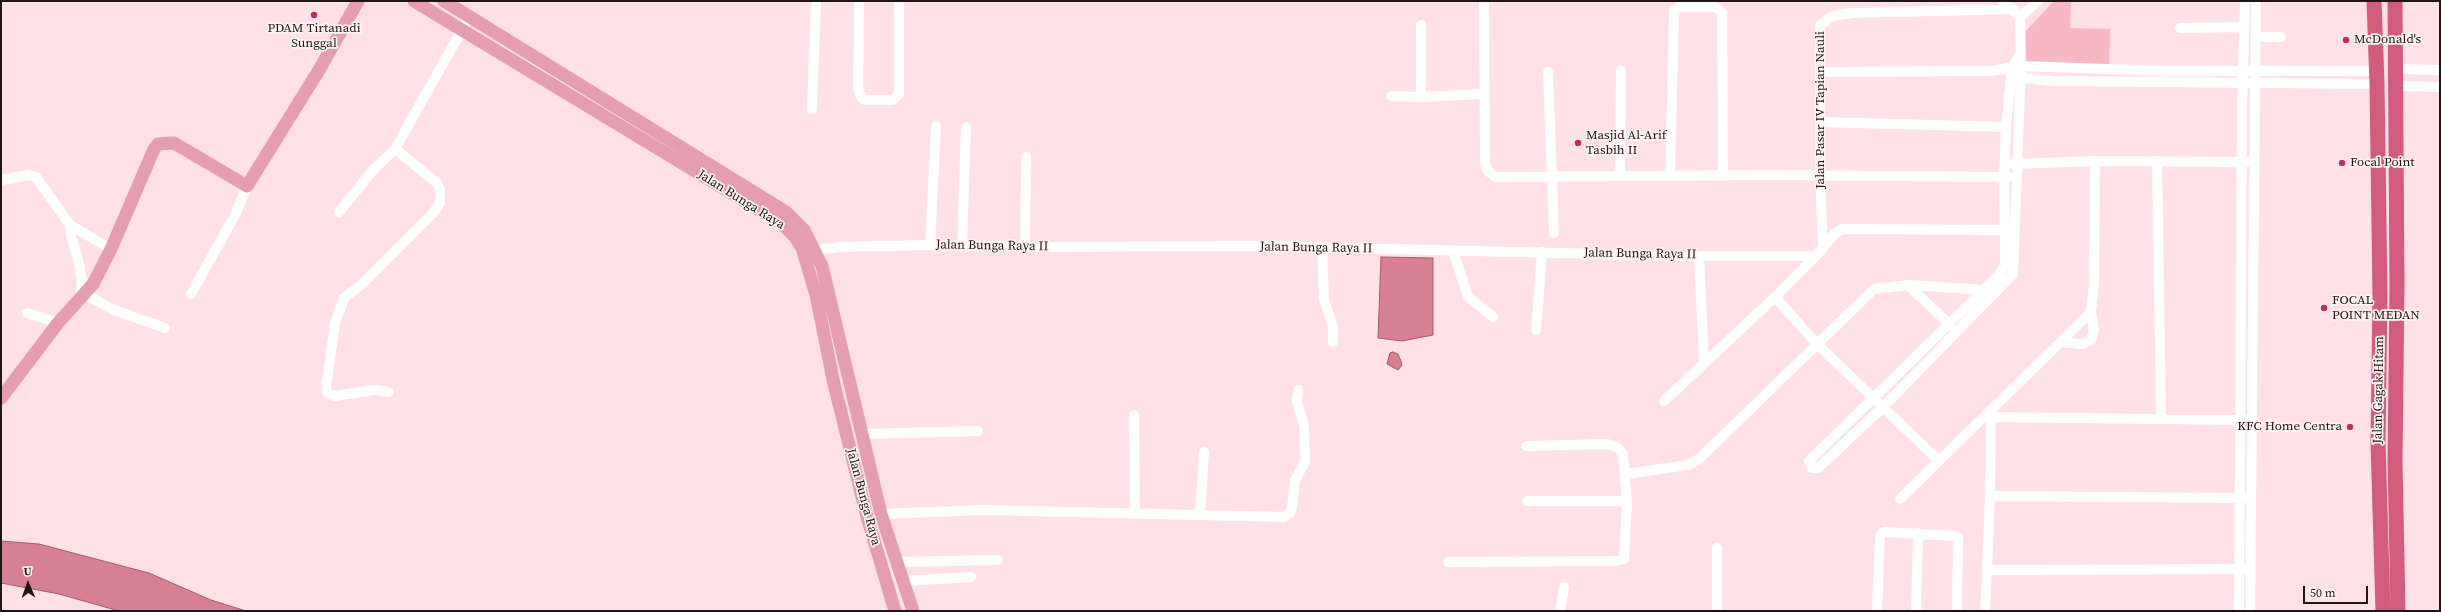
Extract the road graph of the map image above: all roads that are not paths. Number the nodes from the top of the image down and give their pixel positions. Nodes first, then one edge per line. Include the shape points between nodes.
1 (358, 1) edge
2 (414, 1) edge
3 (444, 1) edge
4 (816, 1) edge
5 (858, 1) edge
6 (899, 1) edge
7 (1484, 1) edge
8 (2003, 1) edge
9 (2245, 1) edge
10 (2256, 1) edge
11 (2374, 1) edge
12 (2395, 1) edge
13 (2034, 3) edge
14 (2014, 9) junction
15 (469, 17) junction
16 (2020, 17) junction
17 (1421, 25) dead end
18 (2244, 27) junction
19 (2180, 28) dead end
20 (461, 29) junction
21 (2255, 37) junction
22 (2281, 37) dead end
23 (2052, 68) junction
24 (2396, 69) junction
25 (1621, 70) dead end
26 (2440, 70) edge
27 (2165, 71) junction
28 (2243, 71) junction
29 (2254, 71) junction
30 (1548, 72) dead end
31 (1820, 72) junction
32 (2016, 72) junction
33 (2377, 78) junction
34 (2052, 81) junction
35 (2243, 82) junction
36 (2254, 82) junction
37 (2166, 83) junction
38 (2396, 86) junction
39 (2440, 87) edge
40 (1484, 94) junction
41 (1391, 96) dead end
42 (1421, 97) junction
43 (611, 104) junction
44 (812, 109) dead end
45 (604, 116) junction
46 (1820, 122) junction
47 (936, 126) dead end
48 (966, 127) dead end
49 (2006, 127) junction
50 (395, 149) junction
51 (1026, 157) dead end
52 (2095, 161) junction
53 (2157, 161) junction
54 (2242, 162) junction
55 (2253, 162) junction
56 (2018, 164) junction
57 (2005, 165) junction
58 (1553, 175) junction
59 (1620, 176) junction
60 (1670, 176) junction
61 (1723, 176) junction
62 (1820, 176) junction
63 (2004, 177) junction
64 (2017, 177) junction
65 (1, 180) edge
66 (247, 186) junction
67 (339, 212) dead end
68 (70, 225) junction
69 (2005, 230) junction
70 (1554, 233) dead end
71 (930, 245) junction
72 (962, 245) junction
73 (1025, 247) junction
74 (1824, 247) junction
75 (1322, 248) junction
76 (111, 249) junction
77 (815, 250) junction
78 (1453, 251) junction
79 (1542, 252) junction
80 (1699, 256) junction
81 (1816, 256) junction
82 (1908, 285) junction
83 (1986, 290) junction
84 (191, 294) dead end
85 (83, 297) junction
86 (1775, 297) junction
87 (2091, 312) junction
88 (27, 313) dead end
89 (1493, 317) dead end
90 (58, 323) junction
91 (1950, 325) junction
92 (165, 328) dead end
93 (1536, 330) dead end
94 (1333, 342) dead end
95 (2060, 342) junction
96 (1818, 346) junction
97 (1704, 361) junction
98 (1298, 390) dead end
99 (389, 392) dead end
100 (1, 398) edge
101 (1873, 399) junction
102 (1664, 401) dead end
103 (1883, 407) junction
104 (1134, 415) dead end
105 (1987, 417) junction
106 (2161, 418) junction
107 (858, 419) junction
108 (2240, 420) junction
109 (2251, 420) junction
110 (844, 423) junction
111 (978, 431) dead end
112 (862, 434) junction
113 (1526, 446) dead end
114 (1204, 452) dead end
115 (1938, 460) junction
116 (2379, 467) junction
117 (2395, 467) junction
118 (1626, 474) junction
119 (1990, 496) junction
120 (2240, 498) junction
121 (2251, 498) junction
122 (1900, 499) dead end
123 (1527, 501) dead end
124 (1627, 501) junction
125 (881, 514) junction
126 (1135, 514) junction
127 (1200, 515) junction
128 (1918, 533) junction
129 (1717, 548) dead end
130 (998, 560) dead end
131 (897, 562) junction
132 (1448, 562) dead end
133 (2239, 569) junction
134 (1987, 570) junction
135 (2250, 570) junction
136 (971, 577) dead end
137 (904, 581) junction
138 (1564, 587) dead end
139 (895, 611) edge
140 (913, 611) edge
141 (1560, 611) edge
142 (1717, 611) edge
143 (1877, 611) edge
144 (1916, 611) edge
145 (1957, 611) edge
146 (1985, 611) edge
147 (2239, 611) edge
148 (2250, 611) edge
149 (2383, 611) edge
150 (2398, 611) edge

1 - 66 main road via 319,70
2 - 20 main road, Jalan Bunga Raya
3 - 15 main road, Jalan Bunga Raya
4 - 44 street
5 - 6 street via 858,89 862,99 893,100 899,94
7 - 40 street
8 - 14 street
9 - 18 street
10 - 21 street
11 - 33 highway, Jalan Gagak Hitam
12 - 24 highway, Jalan Gagak Hitam
13 - 16 street
14 - 16 street
14 - 31 street, Jalan Pasar IV Tapian Nauli via 1853,13 1832,16 1820,25
15 - 20 street
15 - 43 main road, Jalan Bunga Raya
16 - 32 street
17 - 42 street
18 - 19 street
18 - 28 street
20 - 45 main road, Jalan Bunga Raya
20 - 50 street via 437,78
21 - 22 street
21 - 29 street
23 - 27 street
23 - 32 street
23 - 34 street
24 - 26 street
24 - 38 highway, Jalan Gagak Hitam
25 - 59 street
27 - 28 street
27 - 37 street
28 - 29 street
28 - 35 street
29 - 33 street
29 - 36 street
30 - 58 street
31 - 32 street
31 - 46 street, Jalan Pasar IV Tapian Nauli
32 - 34 street
32 - 49 street
32 - 56 street
33 - 36 street
33 - 116 highway, Jalan Gagak Hitam
34 - 37 street
35 - 36 street
35 - 37 street
35 - 54 street
36 - 55 street
38 - 39 street
38 - 117 highway, Jalan Gagak Hitam
40 - 42 street
40 - 58 street via 1487,170 1495,177
41 - 42 street
43 - 45 main road
43 - 77 main road, Jalan Bunga Raya via 786,212 804,230
45 - 110 main road, Jalan Bunga Raya via 780,223 795,237 804,253 816,295
46 - 49 street
46 - 62 street, Jalan Pasar IV Tapian Nauli
47 - 71 street
48 - 72 street
49 - 57 street
50 - 67 street via 373,170
50 - 99 street via 437,183 440,189 440,203 368,278 344,298 335,322 326,387 327,392 335,396 375,390
51 - 73 street
52 - 53 street
52 - 56 street
52 - 87 street via 2094,282
53 - 54 street
53 - 106 street
54 - 55 street
54 - 108 street
55 - 109 street
56 - 57 street
56 - 64 street
57 - 63 street
58 - 59 street
58 - 70 street
59 - 60 street
60 - 61 street
60 - 61 street via 1674,11 1679,7 1716,7 1722,12
61 - 62 street
62 - 63 street
62 - 74 street, Jalan Pasar IV Tapian Nauli
63 - 64 street
63 - 69 street
64 - 103 street via 2013,274
65 - 68 street via 29,175 36,177
66 - 76 main road via 174,143 158,144
66 - 84 street via 235,214
68 - 76 street
68 - 85 street
69 - 74 street via 1851,228 1835,233
69 - 83 street via 2005,265
71 - 72 street, Jalan Bunga Raya II
71 - 77 street, Jalan Bunga Raya II
72 - 73 street, Jalan Bunga Raya II
73 - 75 street, Jalan Bunga Raya II
74 - 81 street
75 - 78 street, Jalan Bunga Raya II
75 - 94 street via 1324,300 1333,327
76 - 85 main road via 93,284
77 - 107 main road, Jalan Bunga Raya via 822,266
78 - 79 street, Jalan Bunga Raya II
78 - 89 street via 1468,296
79 - 80 street, Jalan Bunga Raya II
79 - 93 street
80 - 81 street, Jalan Bunga Raya II
80 - 97 street
81 - 86 street
82 - 83 street
82 - 91 street
82 - 96 street via 1874,288
83 - 91 street
85 - 90 main road
85 - 92 street
86 - 96 street
86 - 97 street
87 - 95 street
87 - 95 street via 2094,330 2091,340 2082,344
88 - 90 street
90 - 100 main road
91 - 101 street
95 - 105 street
96 - 101 street
96 - 118 street via 1694,463
97 - 102 street
98 - 127 street via 1297,402 1304,426 1306,451 1301,471 1295,480 1290,513 1284,517
101 - 103 street
101 - 103 street via 1809,461 1812,468 1818,468
103 - 115 street
104 - 126 street
105 - 106 street
105 - 115 street
105 - 119 street
106 - 108 street
107 - 110 main road
107 - 112 main road, Jalan Bunga Raya
108 - 109 street
108 - 120 street
109 - 121 street
110 - 139 main road, Jalan Bunga Raya via 867,517
111 - 112 street
112 - 125 main road, Jalan Bunga Raya
113 - 118 street via 1607,444 1618,448 1623,455
114 - 127 street
115 - 122 street
116 - 117 highway
116 - 149 highway, Jalan Gagak Hitam
117 - 150 highway, Jalan Gagak Hitam
118 - 124 street
119 - 120 street
119 - 134 street
120 - 121 street
120 - 133 street
121 - 135 street
123 - 124 street
124 - 132 street via 1626,556 1622,560
125 - 126 street via 983,510
125 - 131 main road, Jalan Bunga Raya
126 - 127 street
128 - 143 street via 1884,532 1880,536
128 - 144 street
128 - 145 street via 1958,537
129 - 142 street
130 - 131 street
131 - 137 main road, Jalan Bunga Raya
133 - 134 street
133 - 135 street
133 - 147 street
134 - 146 street
135 - 148 street
136 - 137 street
137 - 140 main road, Jalan Bunga Raya
138 - 141 street

